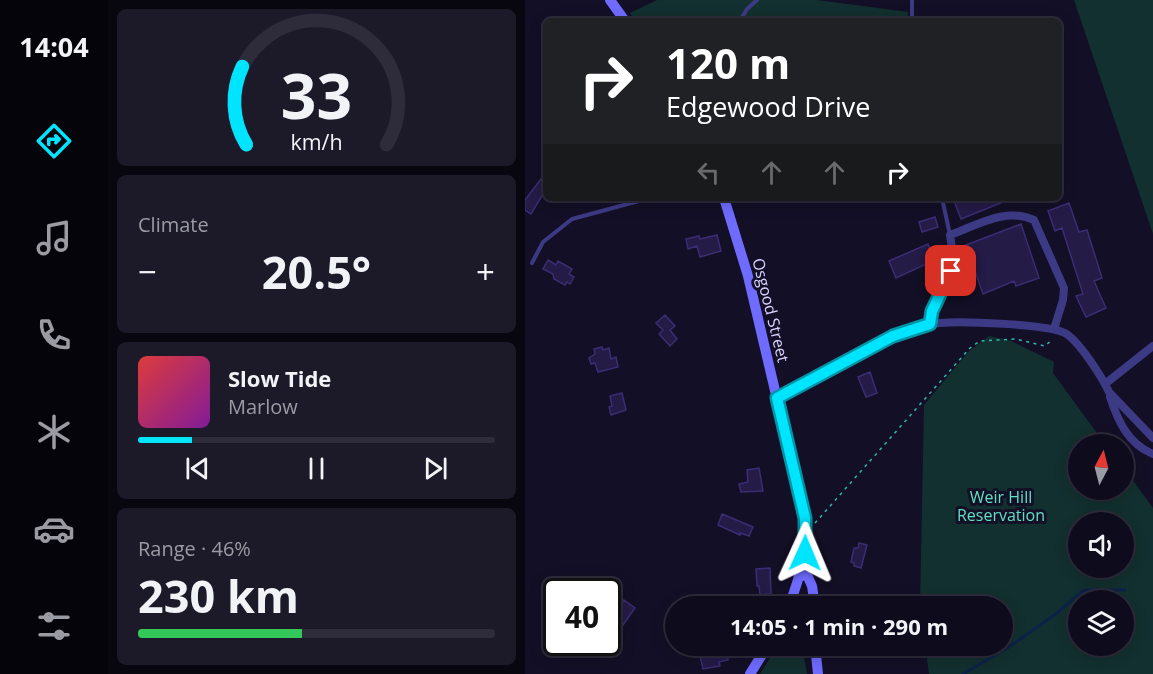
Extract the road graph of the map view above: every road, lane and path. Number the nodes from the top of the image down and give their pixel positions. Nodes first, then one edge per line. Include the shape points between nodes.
1 (610, 0) edge
2 (757, 0) edge
3 (912, 0) edge
4 (623, 18) edge
5 (742, 18) edge
6 (912, 18) edge
7 (639, 201) edge
8 (725, 201) edge
9 (943, 201) edge
10 (950, 236) junction
11 (532, 263) dead end
12 (930, 324) junction
13 (1056, 330) junction
14 (1153, 346) edge
15 (1107, 388) junction
16 (777, 398) junction
17 (1153, 438) edge
18 (1153, 454) edge
19 (807, 532) junction
20 (800, 574) junction
21 (792, 596) edge
22 (814, 596) edge
23 (761, 656) edge
24 (816, 656) edge
25 (750, 674) edge
26 (818, 674) edge

1 - 4 street
2 - 5 lane
3 - 6 lane
7 - 11 lane via 572,219 543,242
8 - 16 street, Osgood Street via 748,276
9 - 10 lane
10 - 12 street via 951,271
10 - 13 street via 1001,216 1021,214 1034,220 1064,288
12 - 13 street via 952,322
12 - 16 street via 893,336
13 - 15 street via 1076,344
13 - 19 path via 1045,346 1016,339 980,341 969,348
14 - 15 street
15 - 17 street
15 - 18 street via 1125,432
16 - 19 street, Osgood Street
19 - 20 street, Osgood Street
20 - 21 street, Osgood Street
20 - 22 street via 809,577
23 - 25 street
24 - 26 street

